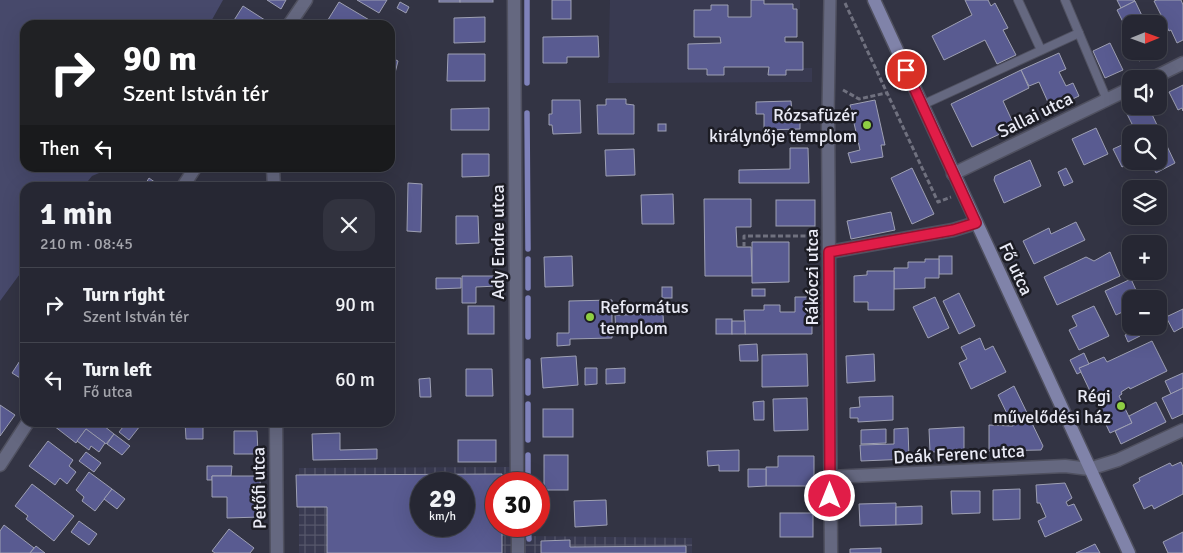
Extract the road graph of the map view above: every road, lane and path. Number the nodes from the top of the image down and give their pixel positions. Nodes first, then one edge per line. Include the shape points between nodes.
1 (306, 0) edge
2 (514, 0) edge
3 (830, 0) edge
4 (844, 0) edge
5 (874, 0) edge
6 (1018, 0) edge
7 (1065, 0) edge
8 (292, 20) edge
9 (1080, 33) junction
10 (1041, 50) junction
11 (1183, 63) edge
12 (1167, 71) edge
13 (828, 90) junction
14 (1122, 92) edge
15 (886, 93) junction
16 (1107, 100) junction
17 (922, 104) junction
18 (828, 117) joint
19 (953, 174) junction
20 (962, 193) junction
21 (976, 223) junction
22 (829, 236) junction
23 (744, 247) dead end
24 (829, 252) junction
25 (25, 427) edge
26 (276, 427) edge
27 (1183, 430) edge
28 (0, 466) edge
29 (1089, 469) junction
30 (517, 472) edge
31 (830, 477) junction
32 (518, 537) edge
33 (277, 553) edge
34 (518, 553) edge
35 (831, 553) edge
36 (1129, 553) edge

1 - 8 street
2 - 30 street, Ady Endre utca
3 - 13 street, Rákóczi utca
4 - 15 path
5 - 17 main road, Fő utca
6 - 10 lane
7 - 9 lane
9 - 10 lane
9 - 16 lane
10 - 17 lane
11 - 12 street
13 - 15 path via 845,90 859,99
13 - 18 street, Rákóczi utca
14 - 16 street, Sallai utca
15 - 20 path via 938,202
16 - 19 street, Sallai utca
17 - 19 main road, Fő utca
18 - 22 street, Rákóczi utca
19 - 20 main road, Fő utca
20 - 21 main road, Fő utca
21 - 24 street
21 - 29 main road, Fő utca
22 - 23 path via 744,236
22 - 24 street, Rákóczi utca
24 - 31 street, Rákóczi utca
25 - 28 street
26 - 33 street, Petőfi utca
27 - 29 street via 1118,460
29 - 31 street, Deák Ferenc utca via 1064,466
29 - 36 main road, Fő utca
31 - 35 street, Rákóczi utca
32 - 34 street

